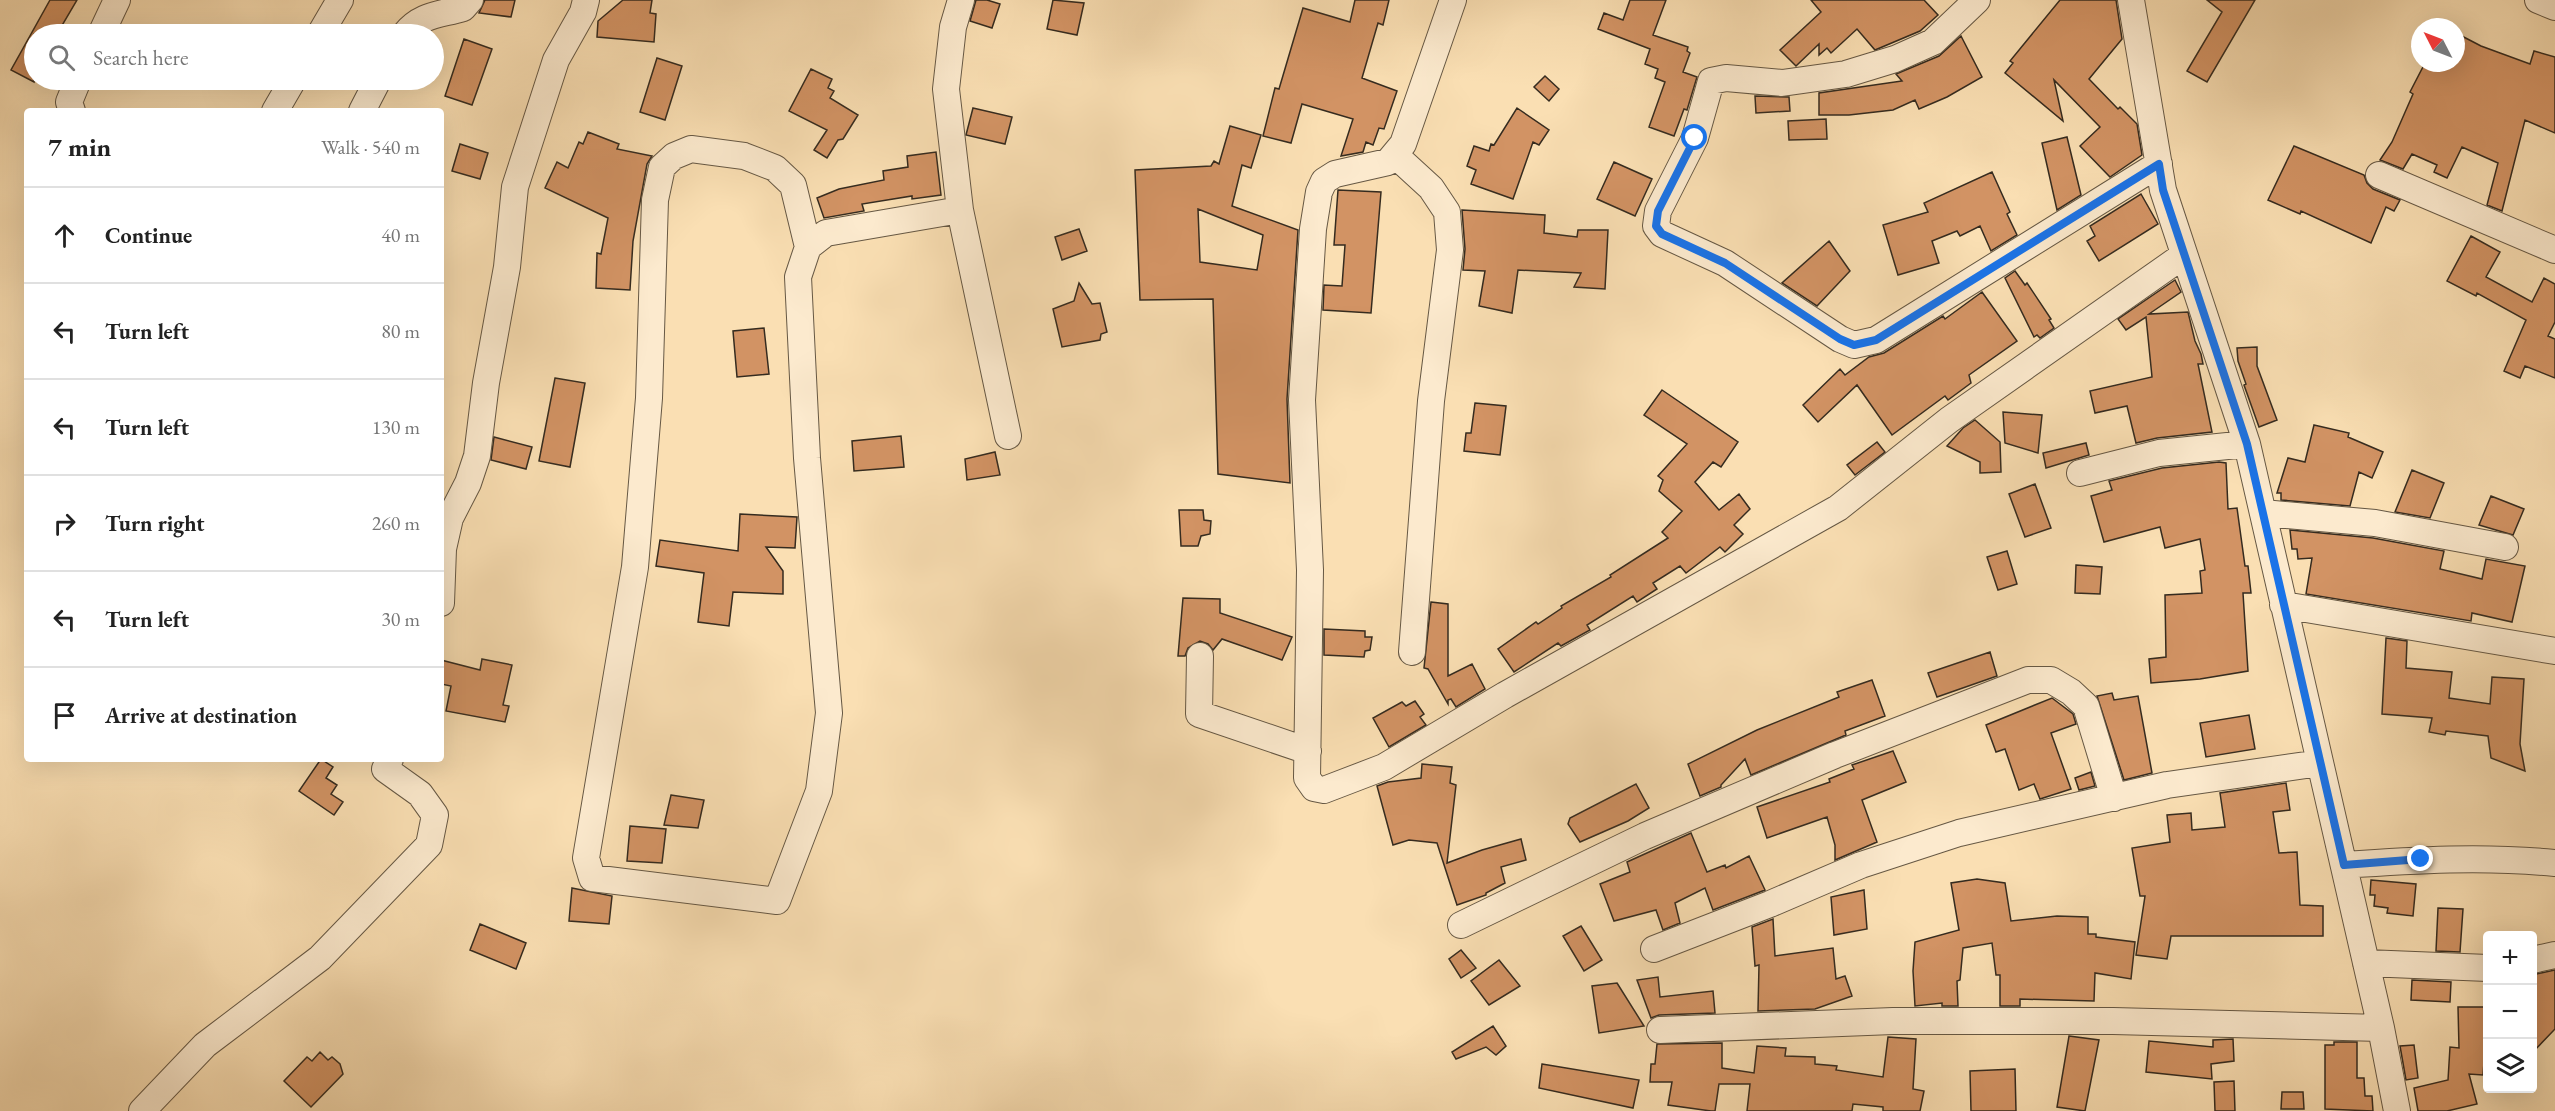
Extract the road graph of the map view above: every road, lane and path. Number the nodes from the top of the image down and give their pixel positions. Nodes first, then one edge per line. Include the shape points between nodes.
1 (117, 0) edge
2 (340, 0) edge
3 (470, 0) edge
4 (586, 0) edge
5 (961, 0) edge
6 (1453, 0) edge
7 (1977, 0) edge
8 (2131, 0) edge
9 (2538, 0) edge
10 (2555, 7) edge
11 (106, 24) edge
12 (326, 24) edge
13 (413, 24) edge
14 (74, 90) edge
15 (287, 90) edge
16 (373, 90) edge
17 (71, 108) edge
18 (277, 108) edge
19 (364, 108) edge
20 (1395, 155) junction
21 (2159, 164) junction
22 (2379, 176) dead end
23 (960, 210) junction
24 (808, 247) junction
25 (2555, 250) edge
26 (2184, 255) junction
27 (1008, 435) dead end
28 (2247, 444) junction
29 (2080, 472) dead end
30 (2263, 513) junction
31 (444, 545) edge
32 (2505, 547) dead end
33 (2283, 605) junction
34 (2555, 651) edge
35 (1412, 652) dead end
36 (1200, 656) dead end
37 (1308, 751) junction
38 (388, 762) edge
39 (2320, 764) junction
40 (2114, 798) junction
41 (2555, 863) edge
42 (2344, 865) junction
43 (1461, 925) dead end
44 (1654, 949) dead end
45 (2555, 956) edge
46 (2537, 959) edge
47 (2366, 963) junction
48 (2483, 968) edge
49 (2381, 1028) junction
50 (1660, 1030) dead end
51 (142, 1111) edge
52 (2397, 1111) edge

1 - 11 street
2 - 12 street
3 - 13 street via 464,9 428,16
4 - 31 street via 556,60 515,187 507,267 477,456 450,518
5 - 23 street via 953,27 945,89
6 - 20 street via 1403,144
7 - 21 street via 1933,42 1846,74 1782,83 1726,78 1711,81 1695,138 1658,211 1656,226 1662,234 1725,263 1854,345 1876,340
8 - 21 street
9 - 10 street
14 - 17 street
15 - 18 street
16 - 19 street
20 - 35 street via 1431,188 1447,212 1450,250 1431,401
20 - 37 street via 1388,162 1335,174 1324,181 1313,229 1302,400 1310,570
21 - 26 street via 2163,190
22 - 25 street
23 - 24 street via 826,233
23 - 27 street
24 - 24 street via 793,185 775,168 744,156 691,149 674,156 662,168 655,200 649,398 636,567 586,858 592,878 777,901 819,791 829,713 807,458 800,322 798,277
26 - 28 street
26 - 37 street via 1949,420 1839,508 1384,767 1324,790 1314,788 1307,778
28 - 29 street via 2159,453
28 - 30 street
30 - 32 street via 2375,523
30 - 33 street
33 - 34 street
33 - 39 street
36 - 37 street via 1199,714
38 - 51 street via 385,769 420,794 435,815 429,845 320,958 205,1045
39 - 40 street via 2167,785
39 - 42 street
40 - 43 street via 2086,706 2051,680 2028,680 1835,755 1645,836
40 - 44 street via 1959,833 1861,865
41 - 42 street via 2432,859
42 - 47 street
45 - 46 street
47 - 48 street
47 - 49 street
49 - 50 street via 2113,1021 1893,1021
49 - 52 street

